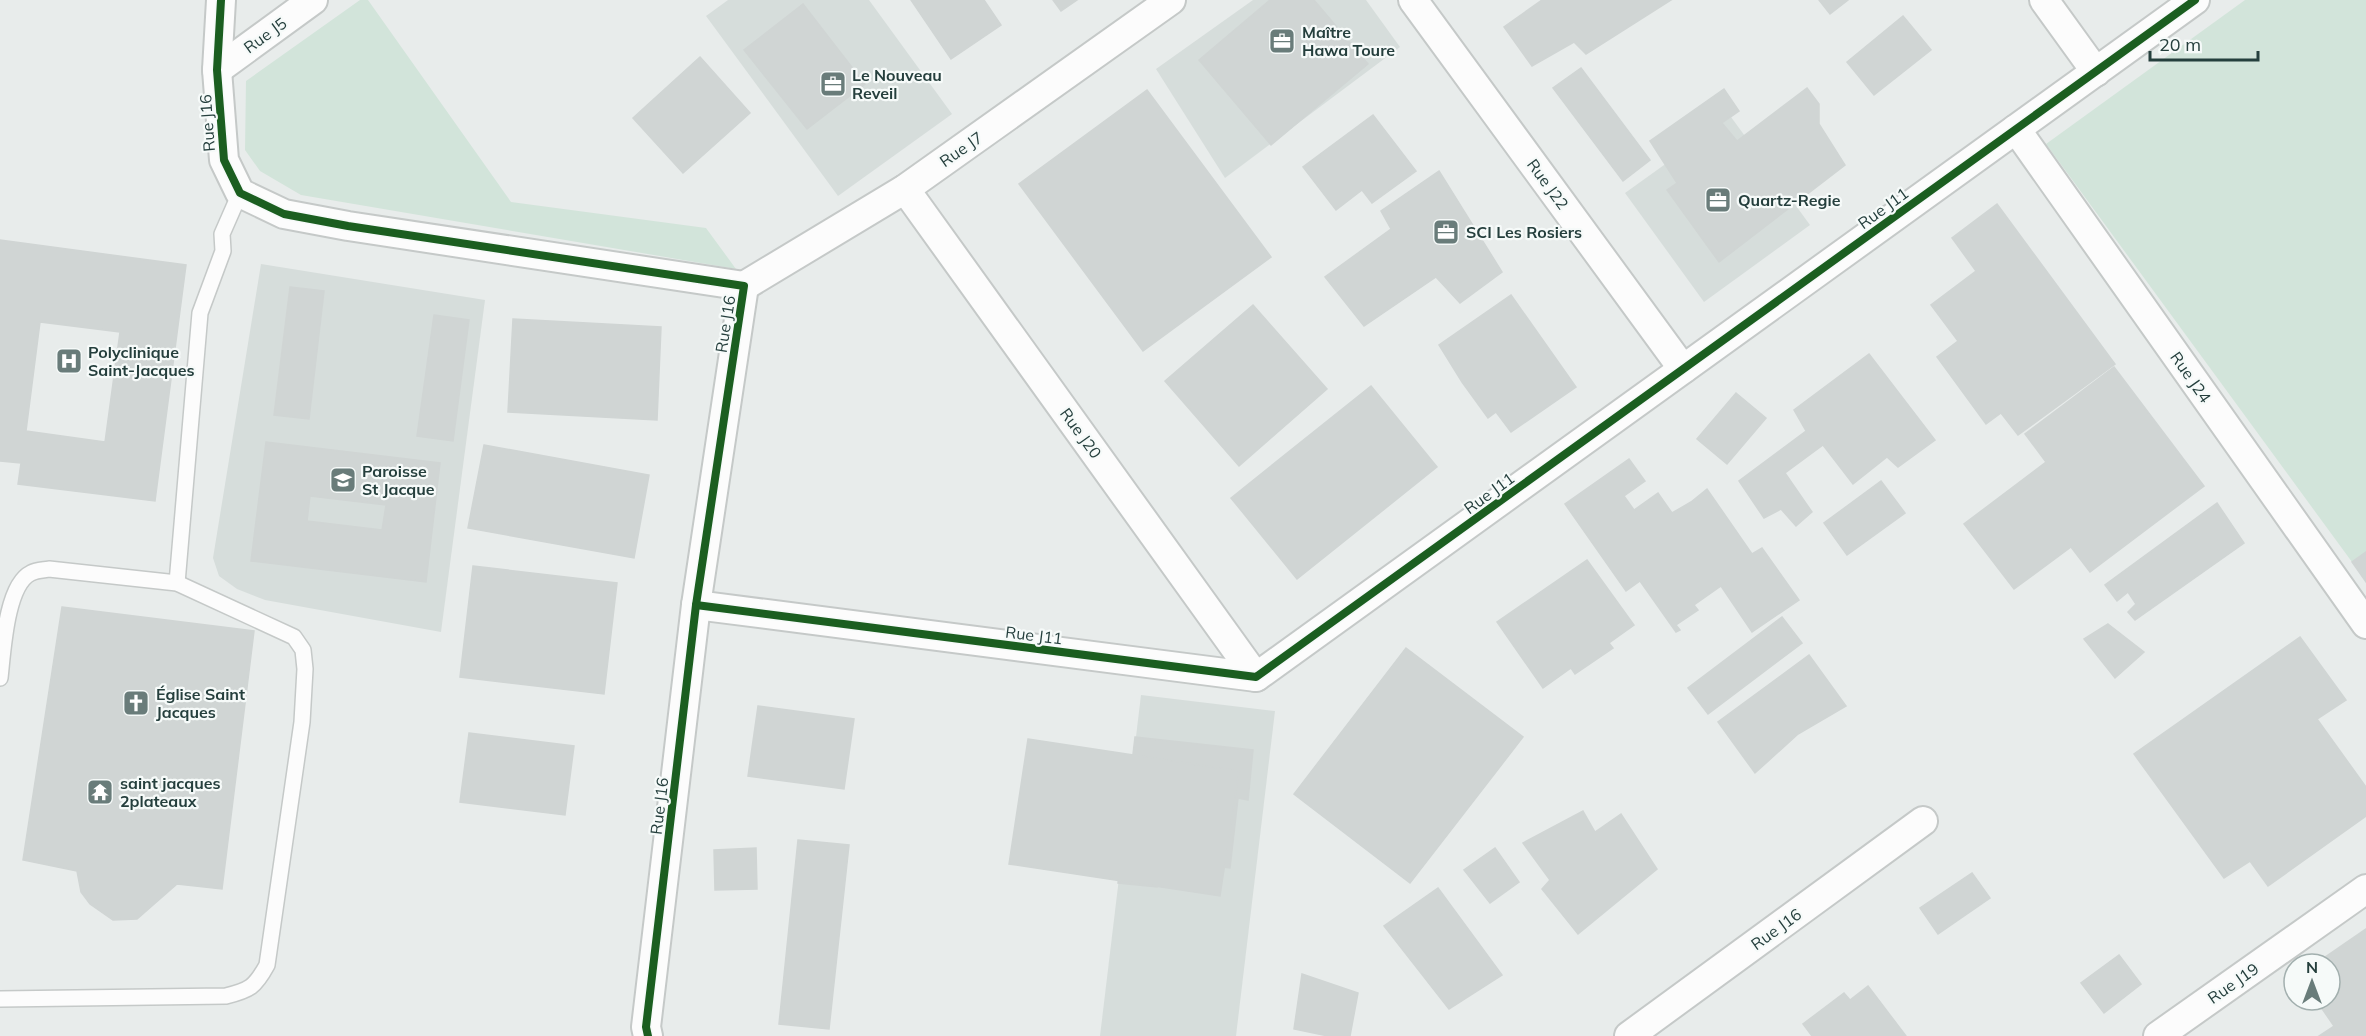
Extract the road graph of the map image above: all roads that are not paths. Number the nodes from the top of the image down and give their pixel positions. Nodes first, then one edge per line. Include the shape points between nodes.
1 (221, 0) edge
2 (313, 0) edge
3 (1170, 0) edge
4 (1413, 0) edge
5 (2044, 0) edge
6 (2195, 0) edge
7 (217, 70) junction
8 (2096, 72) junction
9 (2016, 129) junction
10 (905, 189) junction
11 (240, 193) junction
12 (744, 286) junction
13 (1683, 369) junction
14 (177, 583) junction
15 (696, 605) junction
16 (2366, 624) edge
17 (1256, 677) junction
18 (0, 678) edge
19 (1923, 821) dead end
20 (2366, 889) edge
21 (0, 999) edge
22 (648, 1036) edge
23 (1629, 1036) edge
24 (2158, 1036) edge

1 - 7 street, Rue J16
2 - 7 street, Rue J5
3 - 10 street, Rue J7
4 - 13 street, Rue J22
5 - 8 street
6 - 8 street, Rue J11
7 - 11 street, Rue J16 via 224,160
8 - 9 street, Rue J11
9 - 13 street, Rue J11
9 - 16 street, Rue J24
10 - 12 street, Rue J7
10 - 17 street, Rue J20
11 - 12 street, Rue J16 via 284,214 326,222
11 - 14 lane via 222,234 223,251 200,313
12 - 15 street, Rue J16
13 - 17 street, Rue J11
14 - 18 lane via 49,569 30,573 13,598
14 - 21 lane via 294,637 303,650 302,722 267,965 256,984 226,996
15 - 17 street, Rue J11
15 - 22 street, Rue J16
19 - 23 street, Rue J16
20 - 24 street, Rue J19

